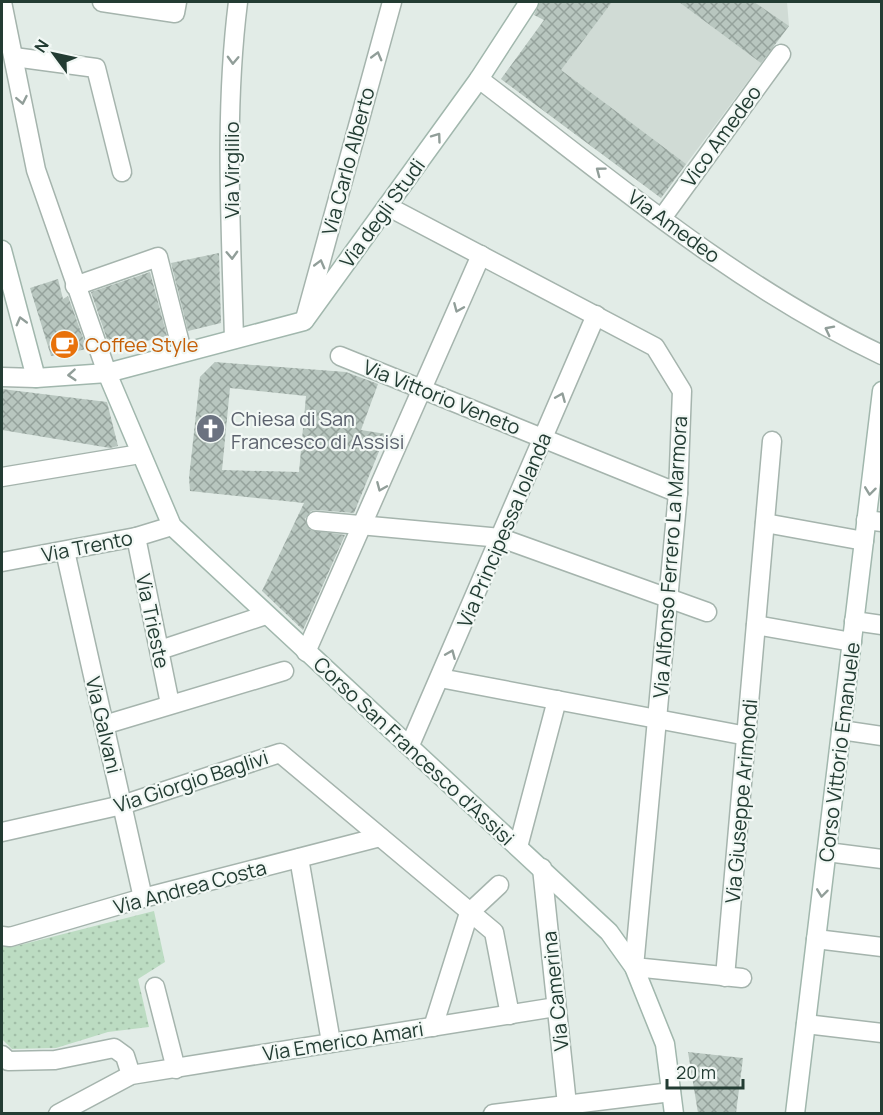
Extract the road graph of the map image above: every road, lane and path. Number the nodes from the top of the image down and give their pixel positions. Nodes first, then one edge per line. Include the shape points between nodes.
1 (2, 2) edge
2 (102, 2) edge
3 (177, 2) edge
4 (238, 2) edge
5 (392, 2) edge
6 (529, 2) edge
7 (781, 54) dead end
8 (14, 57) junction
9 (479, 79) junction
10 (122, 172) dead end
11 (387, 206) junction
12 (662, 218) junction
13 (2, 250) edge
14 (481, 255) junction
15 (75, 286) junction
16 (596, 315) junction
17 (304, 321) junction
18 (234, 339) junction
19 (182, 351) junction
20 (340, 356) dead end
21 (882, 356) edge
22 (107, 373) junction
23 (2, 377) edge
24 (36, 378) junction
25 (423, 389) junction
26 (882, 391) edge
27 (544, 438) junction
28 (772, 441) dead end
29 (140, 454) junction
30 (2, 477) edge
31 (678, 493) junction
32 (316, 520) dead end
33 (874, 521) edge
34 (765, 523) junction
35 (364, 525) junction
36 (172, 526) junction
37 (136, 537) junction
38 (501, 538) junction
39 (864, 541) junction
40 (65, 551) junction
41 (2, 562) edge
42 (668, 598) junction
43 (706, 612) dead end
44 (266, 615) junction
45 (854, 621) junction
46 (756, 625) junction
47 (882, 625) edge
48 (852, 642) junction
49 (160, 650) junction
50 (306, 652) junction
51 (284, 671) dead end
52 (441, 678) junction
53 (557, 700) junction
54 (170, 704) junction
55 (658, 719) junction
56 (104, 725) junction
57 (841, 730) junction
58 (747, 736) junction
59 (882, 736) edge
60 (410, 745) junction
61 (122, 805) junction
62 (2, 832) edge
63 (380, 837) junction
64 (518, 847) junction
65 (827, 852) junction
66 (299, 858) junction
67 (882, 859) edge
68 (542, 868) junction
69 (499, 885) dead end
70 (143, 898) junction
71 (469, 913) junction
72 (2, 936) edge
73 (816, 939) junction
74 (882, 947) edge
75 (634, 968) junction
76 (155, 987) dead end
77 (556, 1007) junction
78 (510, 1015) junction
79 (806, 1024) junction
80 (433, 1027) junction
81 (882, 1034) edge
82 (331, 1042) junction
83 (2, 1056) edge
84 (176, 1069) junction
85 (131, 1075) junction
86 (671, 1092) junction
87 (568, 1109) edge
88 (58, 1113) edge
89 (493, 1113) edge
90 (674, 1113) edge
91 (795, 1113) edge

1 - 8 street, Corso San Francesco d'Assisi
2 - 3 street via 175,12
4 -> 18 street, Via Virglilio via 230,180
17 -> 5 street, Via Carlo Alberto
6 - 9 street, Via degli Studi
7 - 12 street, Vico Amedeo
8 - 10 street via 96,68
8 -> 15 street, Corso San Francesco d'Assisi via 36,170
11 -> 9 street, Via degli Studi
12 -> 9 street, Via Amedeo
11 - 14 street, Via Alfonso Ferrero La Marmora
11 - 17 street, Via degli Studi
21 -> 12 street, Via Amedeo via 776,300
24 -> 13 street
14 - 16 street, Via Alfonso Ferrero La Marmora
14 -> 25 street
15 - 19 street via 158,257
15 - 22 street, Corso San Francesco d'Assisi
27 -> 16 street, Via Principessa Iolanda
16 - 31 street, Via Alfonso Ferrero La Marmora via 655,347 682,391
17 - 18 street
18 - 19 street
19 - 22 street
20 - 25 street, Via Vittorio Veneto
22 -> 24 street
22 - 29 street, Corso San Francesco d'Assisi
23 - 24 street
25 - 27 street, Via Vittorio Veneto
25 -> 35 street
26 -> 33 street, Corso Vittorio Emanuele
27 - 31 street, Via Vittorio Veneto
27 - 38 street, Via Principessa Iolanda
28 - 34 street, Via Giuseppe Arimondi
29 - 30 street
29 - 36 street, Corso San Francesco d'Assisi
31 - 42 street, Via Alfonso Ferrero La Marmora
32 - 35 street
33 - 39 street, Corso Vittorio Emanuele
34 - 39 street
34 - 46 street, Via Giuseppe Arimondi
35 - 38 street
35 - 50 street
36 - 37 street, Via Trento
36 - 44 street, Corso San Francesco d'Assisi
37 - 40 street, Via Trento
37 - 49 street, Via Trieste
38 - 42 street
52 -> 38 street, Via Principessa Iolanda
39 - 45 street, Corso Vittorio Emanuele
40 - 41 street, Via Trento
40 - 56 street, Via Galvani
42 - 43 street
42 - 55 street, Via Alfonso Ferrero La Marmora
44 - 49 street
44 - 50 street, Corso San Francesco d'Assisi
45 - 47 street
45 - 48 street, Corso Vittorio Emanuele
46 - 48 street
46 - 58 street, Via Giuseppe Arimondi
48 - 57 street, Corso Vittorio Emanuele
49 - 54 street, Via Trieste
50 - 60 street, Corso San Francesco d'Assisi
51 - 54 street
52 - 53 street
52 - 60 street, Via Principessa Iolanda
53 - 55 street
53 - 64 street
54 - 56 street
55 - 58 street
55 - 75 street, Via Alfonso Ferrero La Marmora
56 - 61 street, Via Galvani
57 - 59 street
57 - 65 street, Corso Vittorio Emanuele
58 - 75 street, Via Giuseppe Arimondi via 733,978
60 - 64 street, Corso San Francesco d'Assisi
61 - 62 street, Via Giorgio Baglivi
61 - 63 street, Via Giorgio Baglivi via 280,753
61 - 70 street, Via Galvani
63 - 66 street, Via Andrea Costa
63 - 71 street, Via Giorgio Baglivi
64 - 68 street, Corso San Francesco d'Assisi
65 - 67 street
65 -> 73 street, Corso Vittorio Emanuele
66 - 70 street, Via Andrea Costa
66 - 82 street
68 - 75 street, Corso San Francesco d'Assisi via 609,932
68 - 77 street, Via Camerina
69 - 71 street
70 - 72 street, Via Andrea Costa via 10,937
71 - 78 street, Via Giorgio Baglivi via 494,932
71 - 80 street
73 - 74 street
73 - 79 street, Corso Vittorio Emanuele
75 - 86 street, Corso San Francesco d'Assisi via 665,1044
76 - 84 street
77 - 78 street, Via Emerico Amari
77 - 87 street, Via Camerina
78 - 80 street, Via Emerico Amari
79 - 81 street
79 - 91 street, Corso Vittorio Emanuele
80 - 82 street, Via Emerico Amari
82 - 84 street, Via Emerico Amari
83 - 85 street via 8,1061 55,1060 114,1048 125,1056
84 - 85 street, Via Emerico Amari
85 - 88 street, Via Emerico Amari
86 - 87 street
86 - 90 street, Corso San Francesco d'Assisi
87 - 89 street

